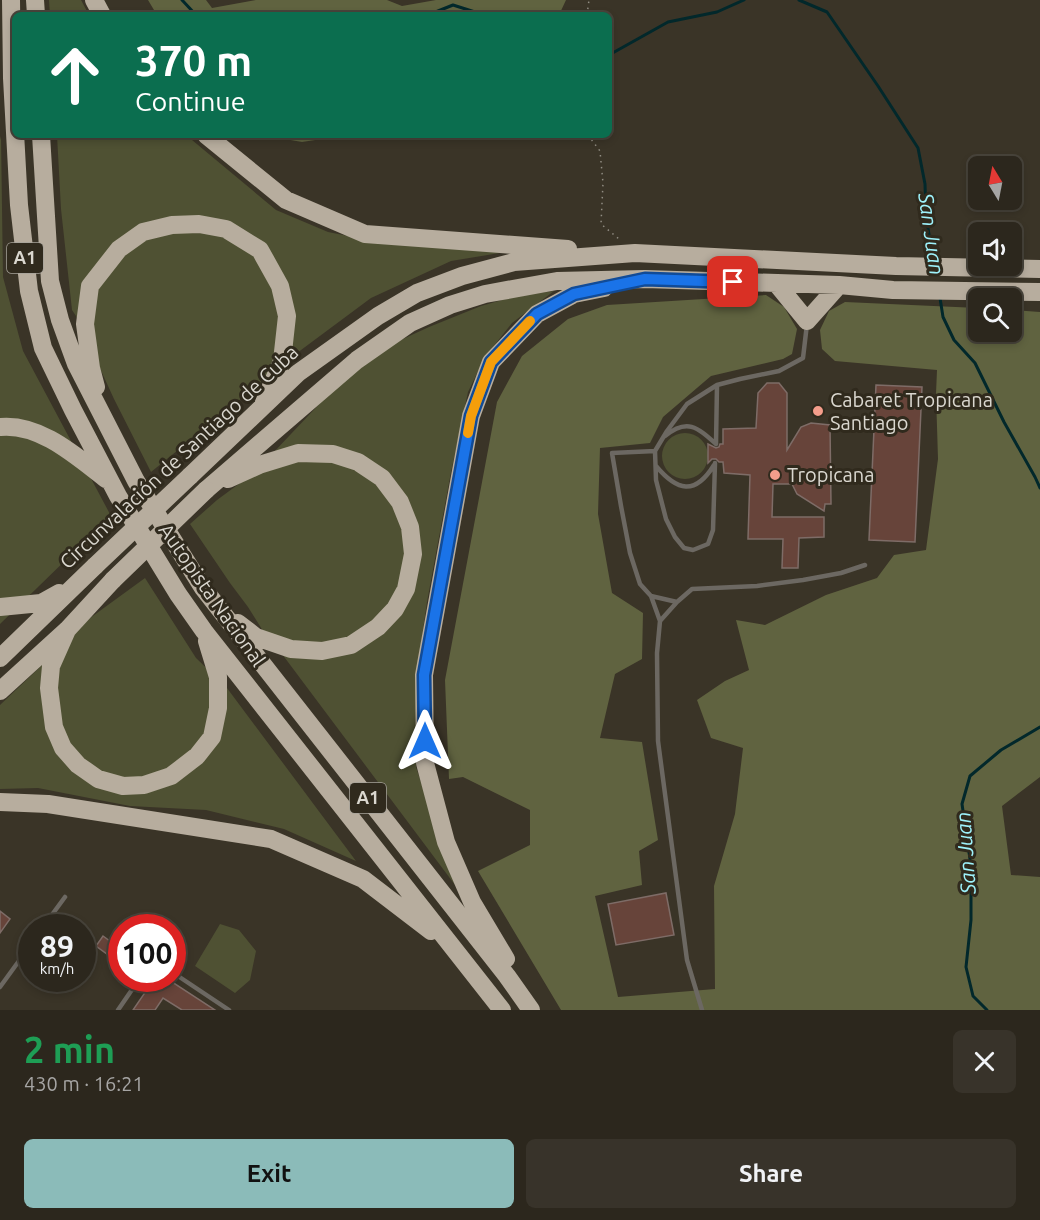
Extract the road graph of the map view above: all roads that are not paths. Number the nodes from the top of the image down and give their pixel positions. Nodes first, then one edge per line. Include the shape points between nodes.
1 (5, 0) edge
2 (11, 0) edge
3 (0, 43) edge
4 (12, 78) edge
5 (15, 138) edge
6 (41, 138) edge
7 (210, 138) edge
8 (636, 253) junction
9 (1040, 269) edge
10 (645, 279) junction
11 (776, 283) junction
12 (839, 285) junction
13 (1040, 292) edge
14 (807, 321) junction
15 (717, 385) junction
16 (261, 410) junction
17 (0, 427) edge
18 (111, 434) junction
19 (663, 438) junction
20 (656, 451) junction
21 (656, 466) junction
22 (112, 483) junction
23 (206, 490) junction
24 (865, 565) dead end
25 (75, 586) junction
26 (203, 588) junction
27 (651, 596) junction
28 (677, 602) junction
29 (0, 607) edge
30 (660, 621) junction
31 (67, 630) junction
32 (204, 631) junction
33 (0, 658) edge
34 (0, 692) edge
35 (0, 802) edge
36 (65, 897) dead end
37 (53, 914) edge
38 (459, 955) junction
39 (18, 962) edge
40 (186, 981) edge
41 (0, 987) edge
42 (130, 992) edge
43 (118, 1010) edge
44 (229, 1010) edge
45 (502, 1010) edge
46 (531, 1010) edge
47 (536, 1010) edge
48 (702, 1010) edge

1 - 3 highway
2 - 4 highway, Autopista Nacional / A1
5 - 22 highway, Autopista Nacional / A1 via 29,291 43,348
6 - 18 highway, Autopista Nacional / A1 via 53,291 76,364
7 - 8 highway via 285,200 365,234
8 - 9 highway, Circunvalación de Santiago de Cuba
8 - 16 highway, Circunvalación de Santiago de Cuba via 514,262 417,293 298,373
10 - 11 highway
10 - 23 highway via 557,281 495,292 450,305 410,323 357,360
10 - 47 highway via 574,294 537,314 491,362 471,416 424,675 425,763 446,842 472,902
11 - 12 highway
11 - 14 highway
12 - 13 highway via 893,290
12 - 14 highway
14 - 15 lane via 803,358 779,371
15 - 19 lane via 687,404
15 - 19 lane via 716,444 700,430 685,426
16 - 18 highway via 282,361 287,316 280,286 260,250 226,229 172,225 143,232 118,249 90,286 85,324 91,368
16 - 25 highway, Circunvalación de Santiago de Cuba, bridge
17 - 22 highway via 44,435
18 - 26 highway, Autopista Nacional / A1
19 - 20 lane
20 - 21 lane
20 - 27 lane via 612,453 630,553 640,584
21 - 21 lane via 658,490 675,537 684,548 693,550 708,544 713,530 715,463 692,486 669,481
22 - 32 highway, Autopista Nacional / A1
23 - 26 highway via 259,465 298,453 333,454 358,462 382,478 400,502 410,527 413,554 406,589 395,609 378,627 351,645 322,651 291,649 256,637
23 - 31 highway, bridge
24 - 28 lane via 803,580 692,590
25 - 29 highway via 41,603
25 - 33 highway, Circunvalación de Santiago de Cuba
26 - 46 highway, Autopista Nacional / A1
27 - 28 lane
27 - 30 lane
28 - 30 lane
30 - 48 lane via 658,741 687,960
31 - 32 highway via 51,666 49,688 54,727 63,748 78,765 98,779 123,786 144,785 171,776 212,737 218,708 218,677
31 - 34 highway
32 - 38 highway, Autopista Nacional / A1
35 - 38 highway via 48,804 271,839 363,879
36 - 37 lane
38 - 45 highway, Autopista Nacional / A1
39 - 41 lane
40 - 44 lane
42 - 43 lane

